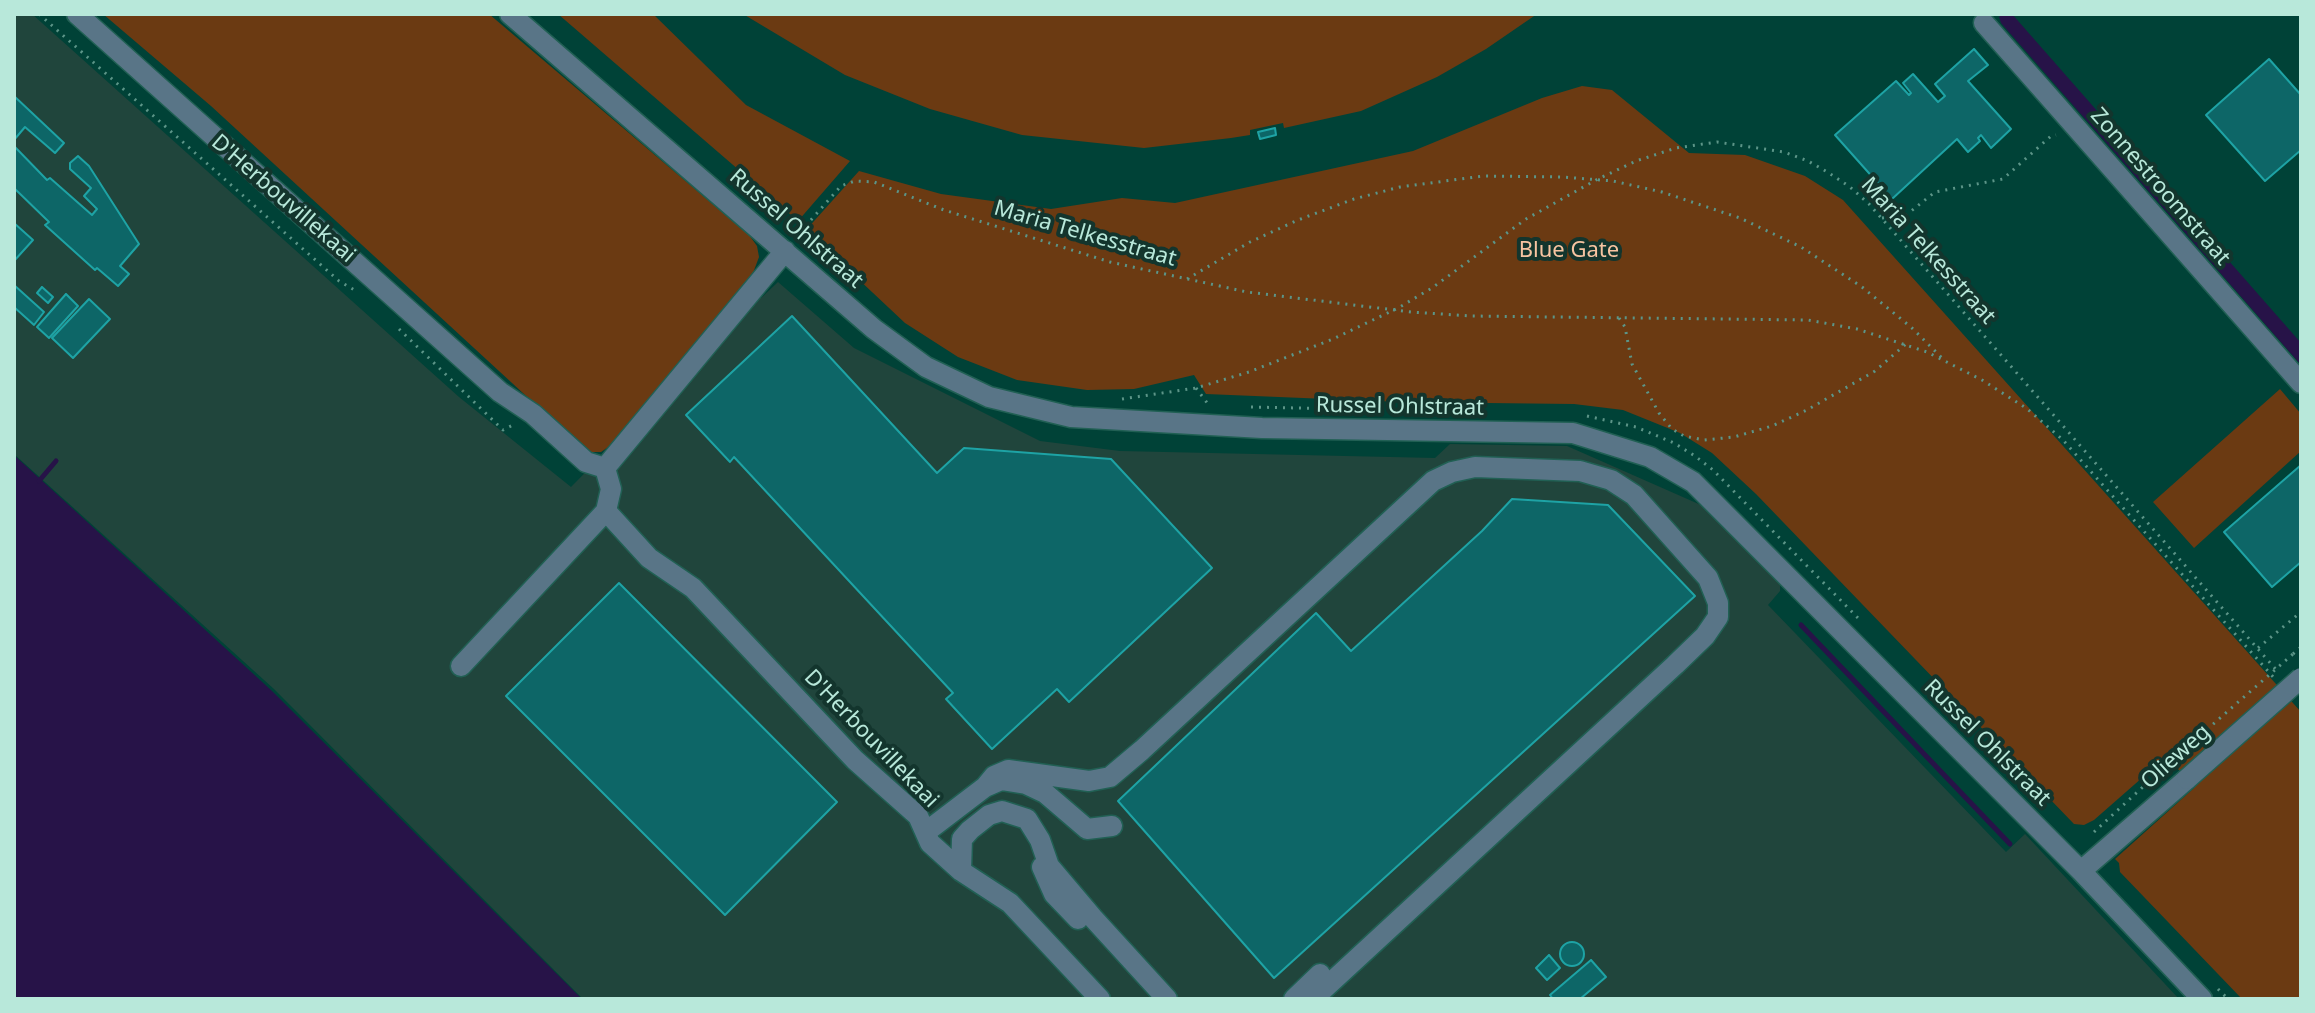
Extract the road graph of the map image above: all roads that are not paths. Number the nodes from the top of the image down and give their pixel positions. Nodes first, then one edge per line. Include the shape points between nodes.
1 (77, 14) edge
2 (510, 14) edge
3 (1984, 23) dead end
4 (791, 244) junction
5 (2301, 383) edge
6 (605, 468) junction
7 (606, 511) junction
8 (461, 666) dead end
9 (2301, 678) edge
10 (985, 787) junction
11 (922, 824) junction
12 (1112, 826) dead end
13 (1040, 840) junction
14 (961, 871) junction
15 (2081, 871) junction
16 (1364, 951) junction
17 (1100, 999) edge
18 (1149, 999) edge
19 (1167, 999) edge
20 (1294, 999) edge
21 (1313, 999) edge
22 (2202, 999) edge

1 - 6 street, D'Herbouvillekaai via 500,392 586,462
2 - 4 street, Russel Ohlstraat
3 - 5 street, Zonnestroomstraat
4 - 6 street
4 - 15 street, Russel Ohlstraat via 874,329 926,367 989,397 1071,417 1294,429 1573,433 1650,457 1693,482
6 - 7 street via 611,489
7 - 8 street
7 - 11 street, D'Herbouvillekaai via 649,558 693,588
9 - 15 street, Olieweg, bridge
10 - 11 street
10 - 12 street via 1001,780 1026,784 1045,793 1087,829
10 - 16 street via 1008,770 1089,781 1110,777 1433,481 1475,467 1580,471 1611,480 1634,495 1708,578 1718,617 1705,636
11 - 14 street, D'Herbouvillekaai via 930,843
13 - 14 street via 1027,819 1016,813 989,815 962,839
13 - 18 street via 1042,870 1054,894
13 - 19 street via 1049,866
14 - 17 street, D'Herbouvillekaai via 1010,903
15 - 22 street, Russel Ohlstraat
16 - 20 street via 1343,955
16 - 21 street

